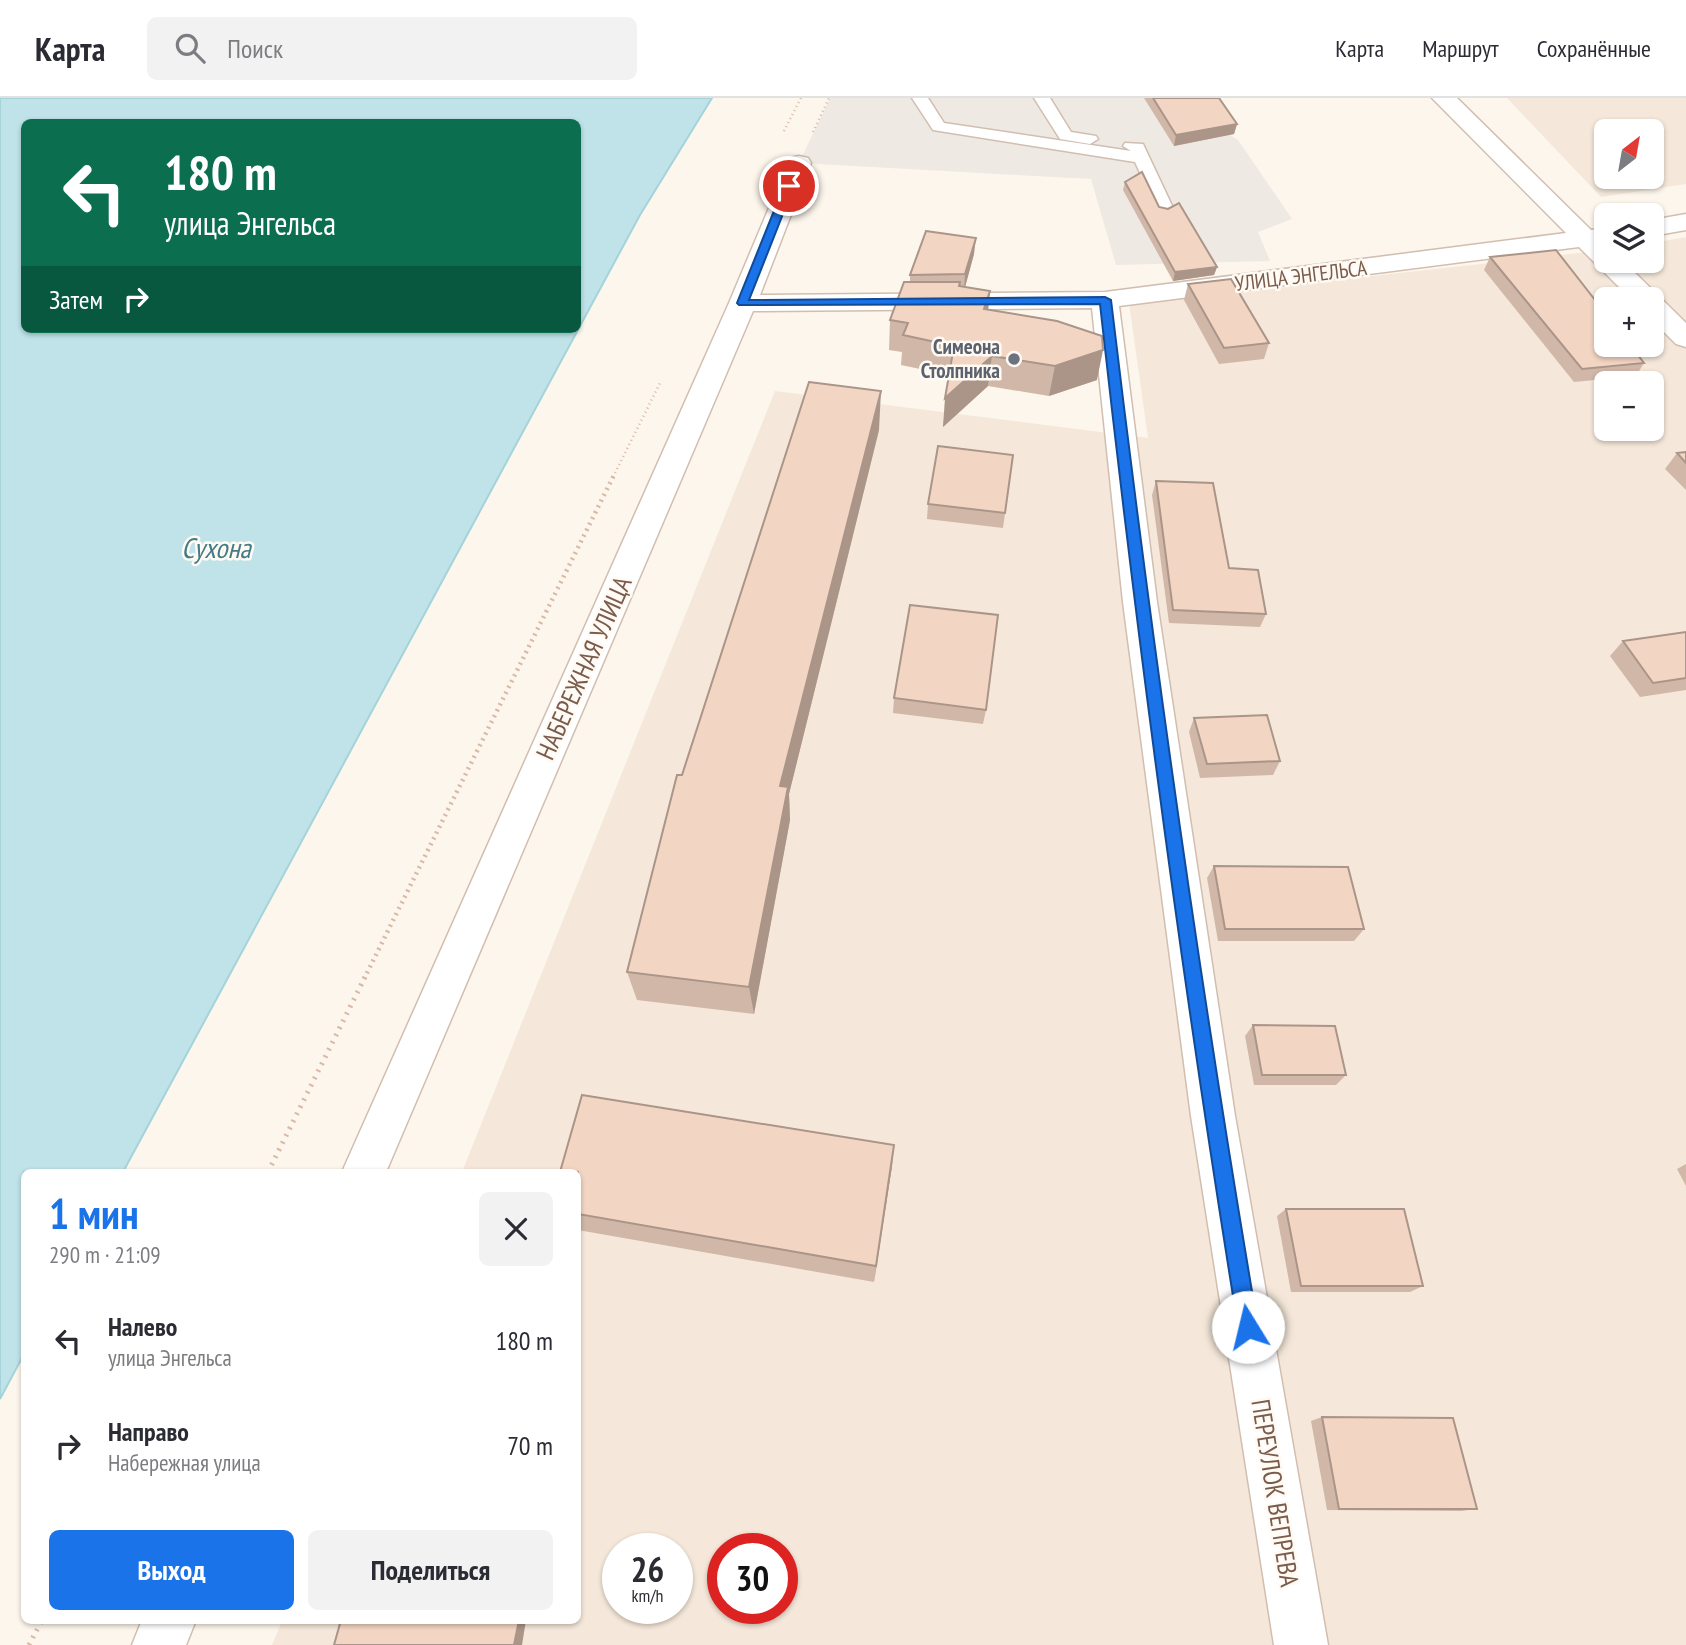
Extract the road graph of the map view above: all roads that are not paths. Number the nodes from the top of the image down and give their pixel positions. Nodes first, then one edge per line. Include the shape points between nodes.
1 (920, 98) edge
2 (1042, 98) edge
3 (1444, 98) edge
4 (789, 150) road end
5 (1142, 158) junction
6 (1165, 210) edge
7 (1686, 222) edge
8 (1664, 226) edge
9 (1594, 236) edge
10 (1594, 238) edge
11 (1625, 273) edge
12 (1636, 287) edge
13 (1105, 300) junction
14 (743, 303) junction
15 (1664, 317) edge
16 (1686, 338) edge
17 (365, 1169) edge
18 (167, 1624) edge
19 (159, 1645) edge
20 (1301, 1645) edge

1 - 5 lane via 939,127
2 - 5 lane via 1066,135 1137,147
3 - 9 street
4 - 14 street, НАБЕРЕЖНАЯ УЛИЦА
5 - 6 lane
7 - 8 street
10 - 13 street, УЛИЦА ЭНГЕЛЬСА
11 - 12 street
13 - 14 street, УЛИЦА ЭНГЕЛЬСА
13 - 20 street, ПЕРЕУЛОК ВЕПРЕВА via 1140,602 1213,1116
14 - 17 street, НАБЕРЕЖНАЯ УЛИЦА
15 - 16 street
18 - 19 street

